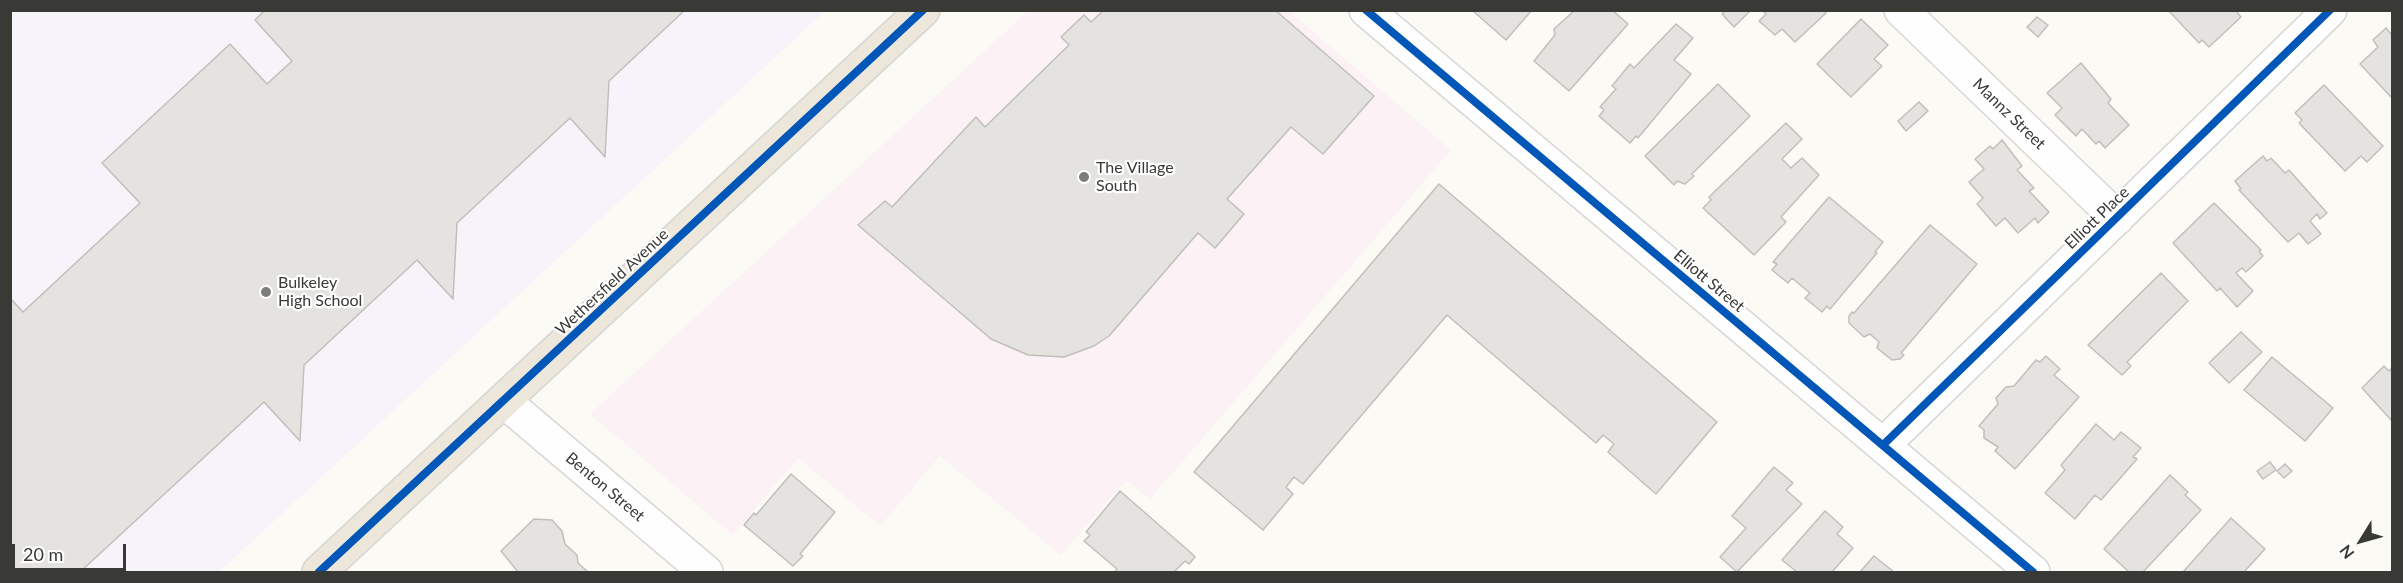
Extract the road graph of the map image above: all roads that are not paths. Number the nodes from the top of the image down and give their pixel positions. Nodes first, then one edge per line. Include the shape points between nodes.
1 (923, 10) edge
2 (1366, 10) edge
3 (1901, 10) edge
4 (2330, 10) edge
5 (2117, 218) junction
6 (504, 400) junction
7 (1883, 445) junction
8 (319, 573) edge
9 (706, 573) edge
10 (2033, 573) edge

1 - 6 main road, Wethersfield Avenue
2 - 7 street, Elliott Street
3 - 5 street, Mannz Street
4 - 5 street, Elliott Place
5 - 7 street, Elliott Place
6 - 8 main road, Wethersfield Avenue
6 - 9 street, Benton Street
7 - 10 street, Elliott Street

